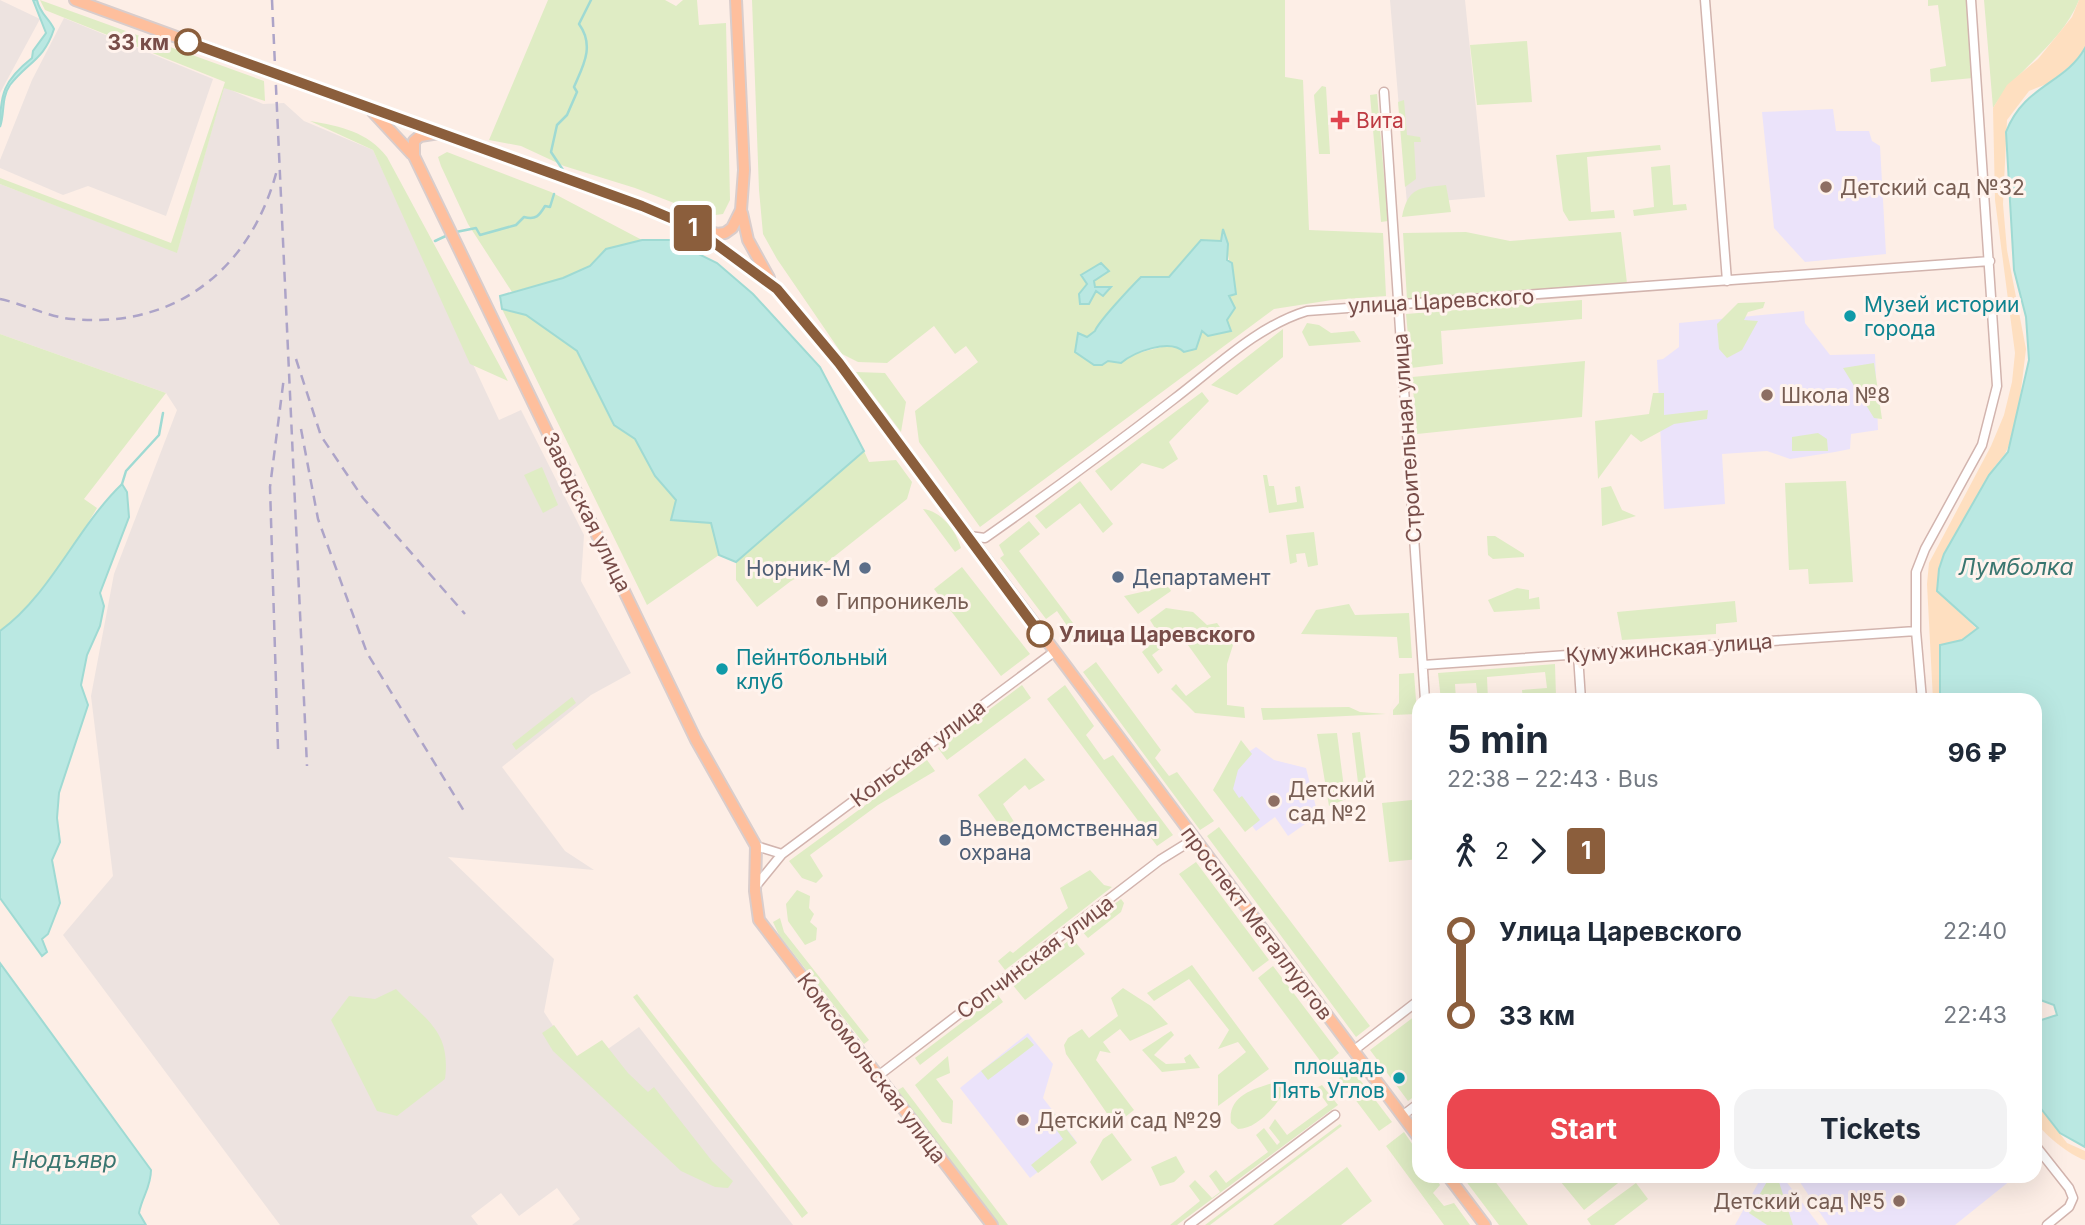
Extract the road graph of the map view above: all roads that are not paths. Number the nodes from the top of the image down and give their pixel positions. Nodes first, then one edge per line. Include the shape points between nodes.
1 (75, 0) edge
2 (736, 0) edge
3 (1705, 0) edge
4 (1971, 0) edge
5 (1384, 92) dead end
6 (368, 107) junction
7 (439, 133) junction
8 (414, 156) junction
9 (741, 210) junction
10 (694, 228) junction
11 (1990, 261) junction
12 (1727, 281) junction
13 (777, 289) junction
14 (1399, 305) junction
15 (966, 535) junction
16 (985, 538) junction
17 (984, 559) junction
18 (1916, 631) junction
19 (1054, 652) junction
20 (1578, 654) junction
21 (1423, 665) junction
22 (1425, 693) edge
23 (1581, 693) edge
24 (1921, 693) edge
25 (1194, 839) junction
26 (756, 846) junction
27 (782, 854) junction
28 (755, 887) junction
29 (1412, 1005) edge
30 (1353, 1051) junction
31 (878, 1076) junction
32 (1412, 1108) edge
33 (1335, 1115) dead end
34 (1402, 1116) junction
35 (1412, 1129) edge
36 (2042, 1154) edge
37 (1453, 1183) edge
38 (992, 1225) edge
39 (1189, 1225) edge
40 (1485, 1225) edge
41 (2047, 1225) edge

1 - 6 main road
2 - 9 main road via 744,170
3 - 12 street
4 - 11 street
5 - 14 street, Строительная улица
6 - 7 main road
6 - 8 main road, Заводская улица
7 - 8 main road via 414,141
7 - 10 main road
8 - 26 main road, Заводская улица via 696,740
9 - 10 main road via 725,233
9 - 13 main road via 748,240
10 - 13 main road, проспект Металлургов
11 - 12 street, улица Царевского
11 - 18 street via 1997,386 1993,408 1982,445 1920,561 1915,584
12 - 14 street, улица Царевского
13 - 15 main road, проспект Металлургов via 839,363
14 - 16 street, улица Царевского via 1318,309 1281,321
14 - 21 street, Строительная улица
15 - 16 street
15 - 17 main road, проспект Металлургов
16 - 17 street
17 - 19 main road, проспект Металлургов
18 - 20 street, Кумужинская улица
18 - 24 street
19 - 25 main road, проспект Металлургов
19 - 27 street, Кольская улица
20 - 21 street, Кумужинская улица
20 - 23 street
21 - 22 street, Строительная улица
25 - 30 main road, проспект Металлургов
25 - 31 street, Сопчинская улица via 1160,860
26 - 27 street
26 - 28 main road
27 - 28 street, Кольская улица
28 - 31 main road, Комсомольская улица via 756,909 765,929
29 - 30 street
30 - 34 main road, проспект Металлургов
31 - 38 main road, Комсомольская улица
32 - 34 street
33 - 39 street
34 - 35 main road, проспект Металлургов
36 - 41 street via 2073,1198 2070,1207
37 - 40 main road

